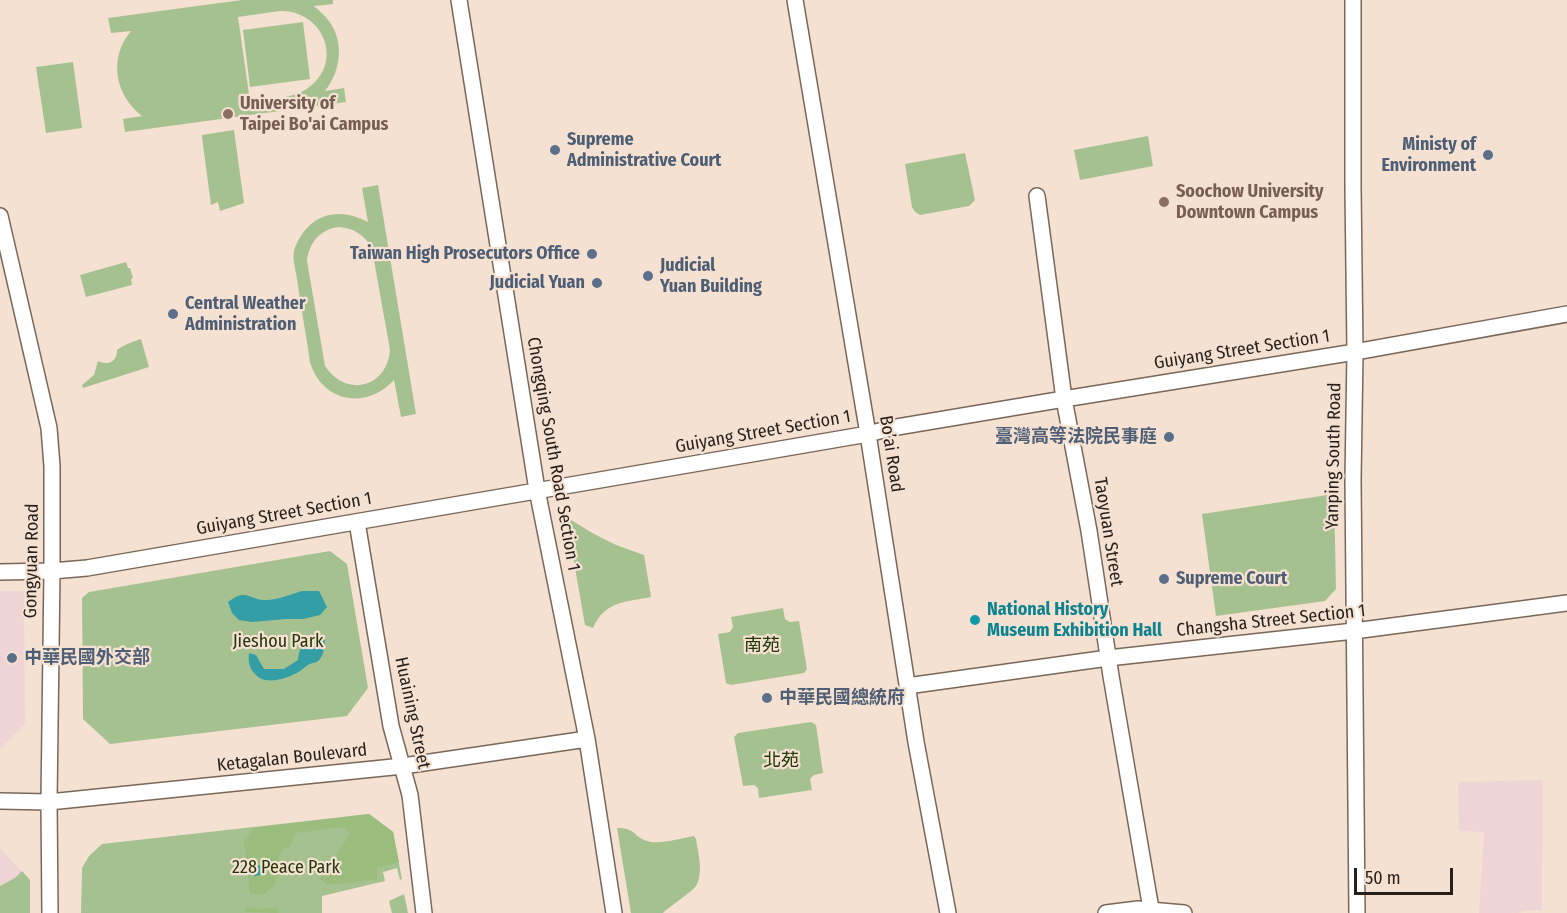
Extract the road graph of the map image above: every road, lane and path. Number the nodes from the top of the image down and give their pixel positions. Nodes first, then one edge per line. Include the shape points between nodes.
1 (459, 0) edge
2 (795, 0) edge
3 (1353, 0) edge
4 (1037, 196) dead end
5 (0, 216) edge
6 (1567, 314) edge
7 (1355, 352) junction
8 (1064, 399) junction
9 (868, 434) junction
10 (537, 490) junction
11 (357, 522) junction
12 (52, 571) junction
13 (0, 572) edge
14 (1567, 603) edge
15 (1354, 632) junction
16 (1108, 658) junction
17 (907, 686) junction
18 (587, 739) junction
19 (403, 766) junction
20 (0, 801) edge
21 (49, 802) junction
22 (1151, 909) junction
23 (50, 913) edge
24 (424, 913) edge
25 (614, 913) edge
26 (948, 913) edge
27 (1106, 913) edge
28 (1184, 913) edge
29 (1357, 913) edge

1 - 10 street, Chongqing South Road Section 1
2 - 9 street, Bo’ai Road
3 - 7 street, Yanping South Road
4 - 8 street, Taoyuan Street
5 - 12 street, Gongyuan Road via 50,437
6 - 7 street, Guiyang Street Section 1
7 - 8 street, Guiyang Street Section 1
7 - 15 street, Yanping South Road
8 - 9 street, Guiyang Street Section 1
8 - 16 street, Taoyuan Street
9 - 10 street, Guiyang Street Section 1
9 - 17 street, Bo’ai Road
10 - 11 street, Guiyang Street Section 1
10 - 18 street, Chongqing South Road Section 1
11 - 12 street, Guiyang Street Section 1
11 - 19 street, Huaining Street via 391,726
12 - 13 street, Guiyang Street Section 1
12 - 21 street, Gongyuan Road
14 - 15 street, Changsha Street Section 1
15 - 16 street, Changsha Street Section 1
15 - 29 street, Yanping South Road
16 - 17 street, Changsha Street Section 1
16 - 22 street, Taoyuan Street
17 - 26 street, Bo’ai Road
18 - 19 street, Ketagalan Boulevard
18 - 25 street, Chongqing South Road Section 1
19 - 21 street, Ketagalan Boulevard
19 - 24 street, Huaining Street
20 - 21 street, Ketagalan Boulevard
21 - 23 street, Gongyuan Road
22 - 27 street
22 - 28 street

